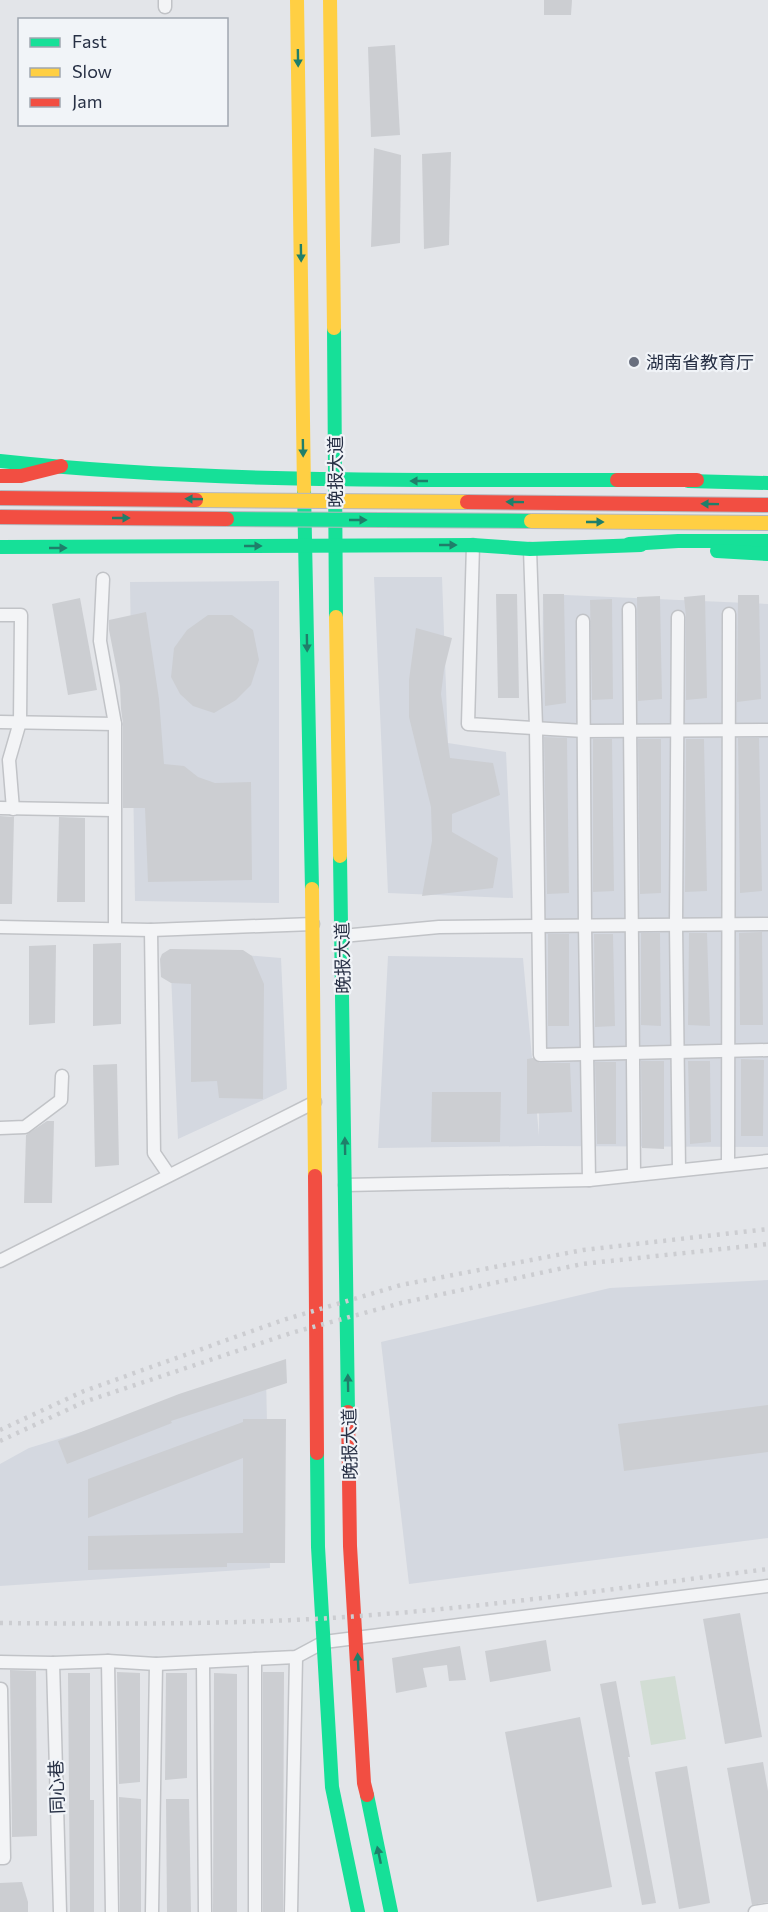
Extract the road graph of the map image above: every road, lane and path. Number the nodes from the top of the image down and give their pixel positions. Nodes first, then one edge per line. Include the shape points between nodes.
1 (297, 0) edge
2 (330, 0) edge
3 (0, 461) edge
4 (61, 466) junction
5 (0, 476) edge
6 (768, 478) edge
7 (304, 480) junction
8 (336, 481) junction
9 (688, 481) junction
10 (768, 483) edge
11 (0, 498) edge
12 (768, 505) edge
13 (0, 517) edge
14 (768, 524) edge
15 (762, 541) edge
16 (629, 544) junction
17 (473, 545) junction
18 (305, 546) junction
19 (334, 546) junction
20 (0, 547) edge
21 (530, 549) junction
22 (768, 554) edge
23 (103, 579) dead end
24 (629, 609) dead end
25 (729, 614) dead end
26 (0, 615) edge
27 (678, 617) dead end
28 (584, 621) dead end
29 (0, 722) edge
30 (20, 722) junction
31 (114, 724) junction
32 (536, 727) junction
33 (584, 730) junction
34 (630, 730) junction
35 (677, 730) junction
36 (729, 730) junction
37 (768, 730) edge
38 (0, 808) edge
39 (13, 808) junction
40 (114, 810) junction
41 (313, 924) junction
42 (729, 924) junction
43 (768, 924) edge
44 (631, 925) junction
45 (676, 925) junction
46 (539, 926) junction
47 (585, 926) junction
48 (0, 927) edge
49 (115, 928) junction
50 (151, 930) junction
51 (342, 936) junction
52 (768, 1050) edge
53 (728, 1051) junction
54 (677, 1052) junction
55 (634, 1053) junction
56 (588, 1054) junction
57 (62, 1076) dead end
58 (315, 1102) junction
59 (0, 1128) edge
60 (768, 1161) edge
61 (728, 1164) junction
62 (679, 1170) junction
63 (169, 1175) junction
64 (634, 1175) junction
65 (589, 1180) junction
66 (345, 1185) junction
67 (0, 1261) edge
68 (768, 1586) edge
69 (356, 1639) junction
70 (324, 1642) junction
71 (296, 1657) junction
72 (255, 1659) junction
73 (108, 1661) junction
74 (0, 1662) edge
75 (203, 1662) junction
76 (53, 1663) junction
77 (156, 1664) junction
78 (1, 1689) edge
79 (0, 1858) edge
80 (768, 1910) edge
81 (60, 1912) edge
82 (112, 1912) edge
83 (153, 1912) edge
84 (205, 1912) edge
85 (255, 1912) edge
86 (291, 1912) edge
87 (358, 1912) edge
88 (391, 1912) edge
89 (755, 1912) edge

1 -> 7 main road, 晚报大道
2 - 8 main road, 晚报大道
3 - 4 main road
4 - 5 main road via 21,476
4 - 7 main road
6 - 9 main road
7 - 8 main road
7 - 18 main road, 晚报大道
9 -> 8 main road
8 - 19 main road, 晚报大道
9 - 10 main road
12 -> 11 main road, bridge
13 -> 14 main road, bridge
15 - 16 main road
16 - 21 main road
16 - 22 main road
19 -> 17 main road
17 - 21 main road
17 - 32 street via 468,724
18 - 19 main road
20 -> 18 main road
18 -> 41 main road, 晚报大道
19 - 51 main road, 晚报大道
21 - 32 street
23 - 31 street via 100,641
24 - 34 street
25 - 36 street
26 - 30 street via 21,615
27 - 35 street
28 - 33 street
29 - 30 street
30 - 31 street
30 - 39 street via 9,760
31 - 40 street
32 - 33 street
32 - 46 street
33 - 34 street
33 - 47 street
34 - 35 street
34 - 44 street
35 - 36 street
35 - 45 street
36 - 37 street
36 - 42 street
38 - 39 street
39 - 40 street
40 - 49 street
41 - 50 street
41 - 58 main road, 晚报大道
42 - 43 street
42 - 45 street
42 - 53 street
44 - 45 street
44 - 47 street
44 - 55 street
45 - 54 street
46 - 47 street
46 - 51 street via 439,927
46 - 56 street via 540,1055
47 - 56 street
48 - 49 street
49 - 50 street
50 - 63 street via 154,1153
66 -> 51 main road, 晚报大道
52 - 53 street
53 - 54 street
53 - 61 street
54 - 55 street
54 - 62 street
55 - 56 street
55 - 64 street
56 - 65 street
57 - 59 street via 61,1100 25,1127
58 - 63 street
58 - 70 main road, 晚报大道 via 318,1547
60 - 61 street
61 - 62 street
62 - 64 street
63 - 67 street
64 - 65 street
65 - 66 street
69 -> 66 main road, 晚报大道 via 350,1546
68 - 69 street
69 - 70 street
88 -> 69 main road, 晚报大道 via 364,1783
70 - 71 street
70 - 87 main road, 晚报大道 via 332,1787
71 - 72 street
71 - 86 street
72 - 75 street
72 - 85 street
73 - 76 street
73 - 77 street
73 - 82 street
74 - 76 street
75 - 77 street
75 - 84 street
76 - 81 street, 同心巷
77 - 83 street
78 - 79 street via 4,1858
80 - 89 street

